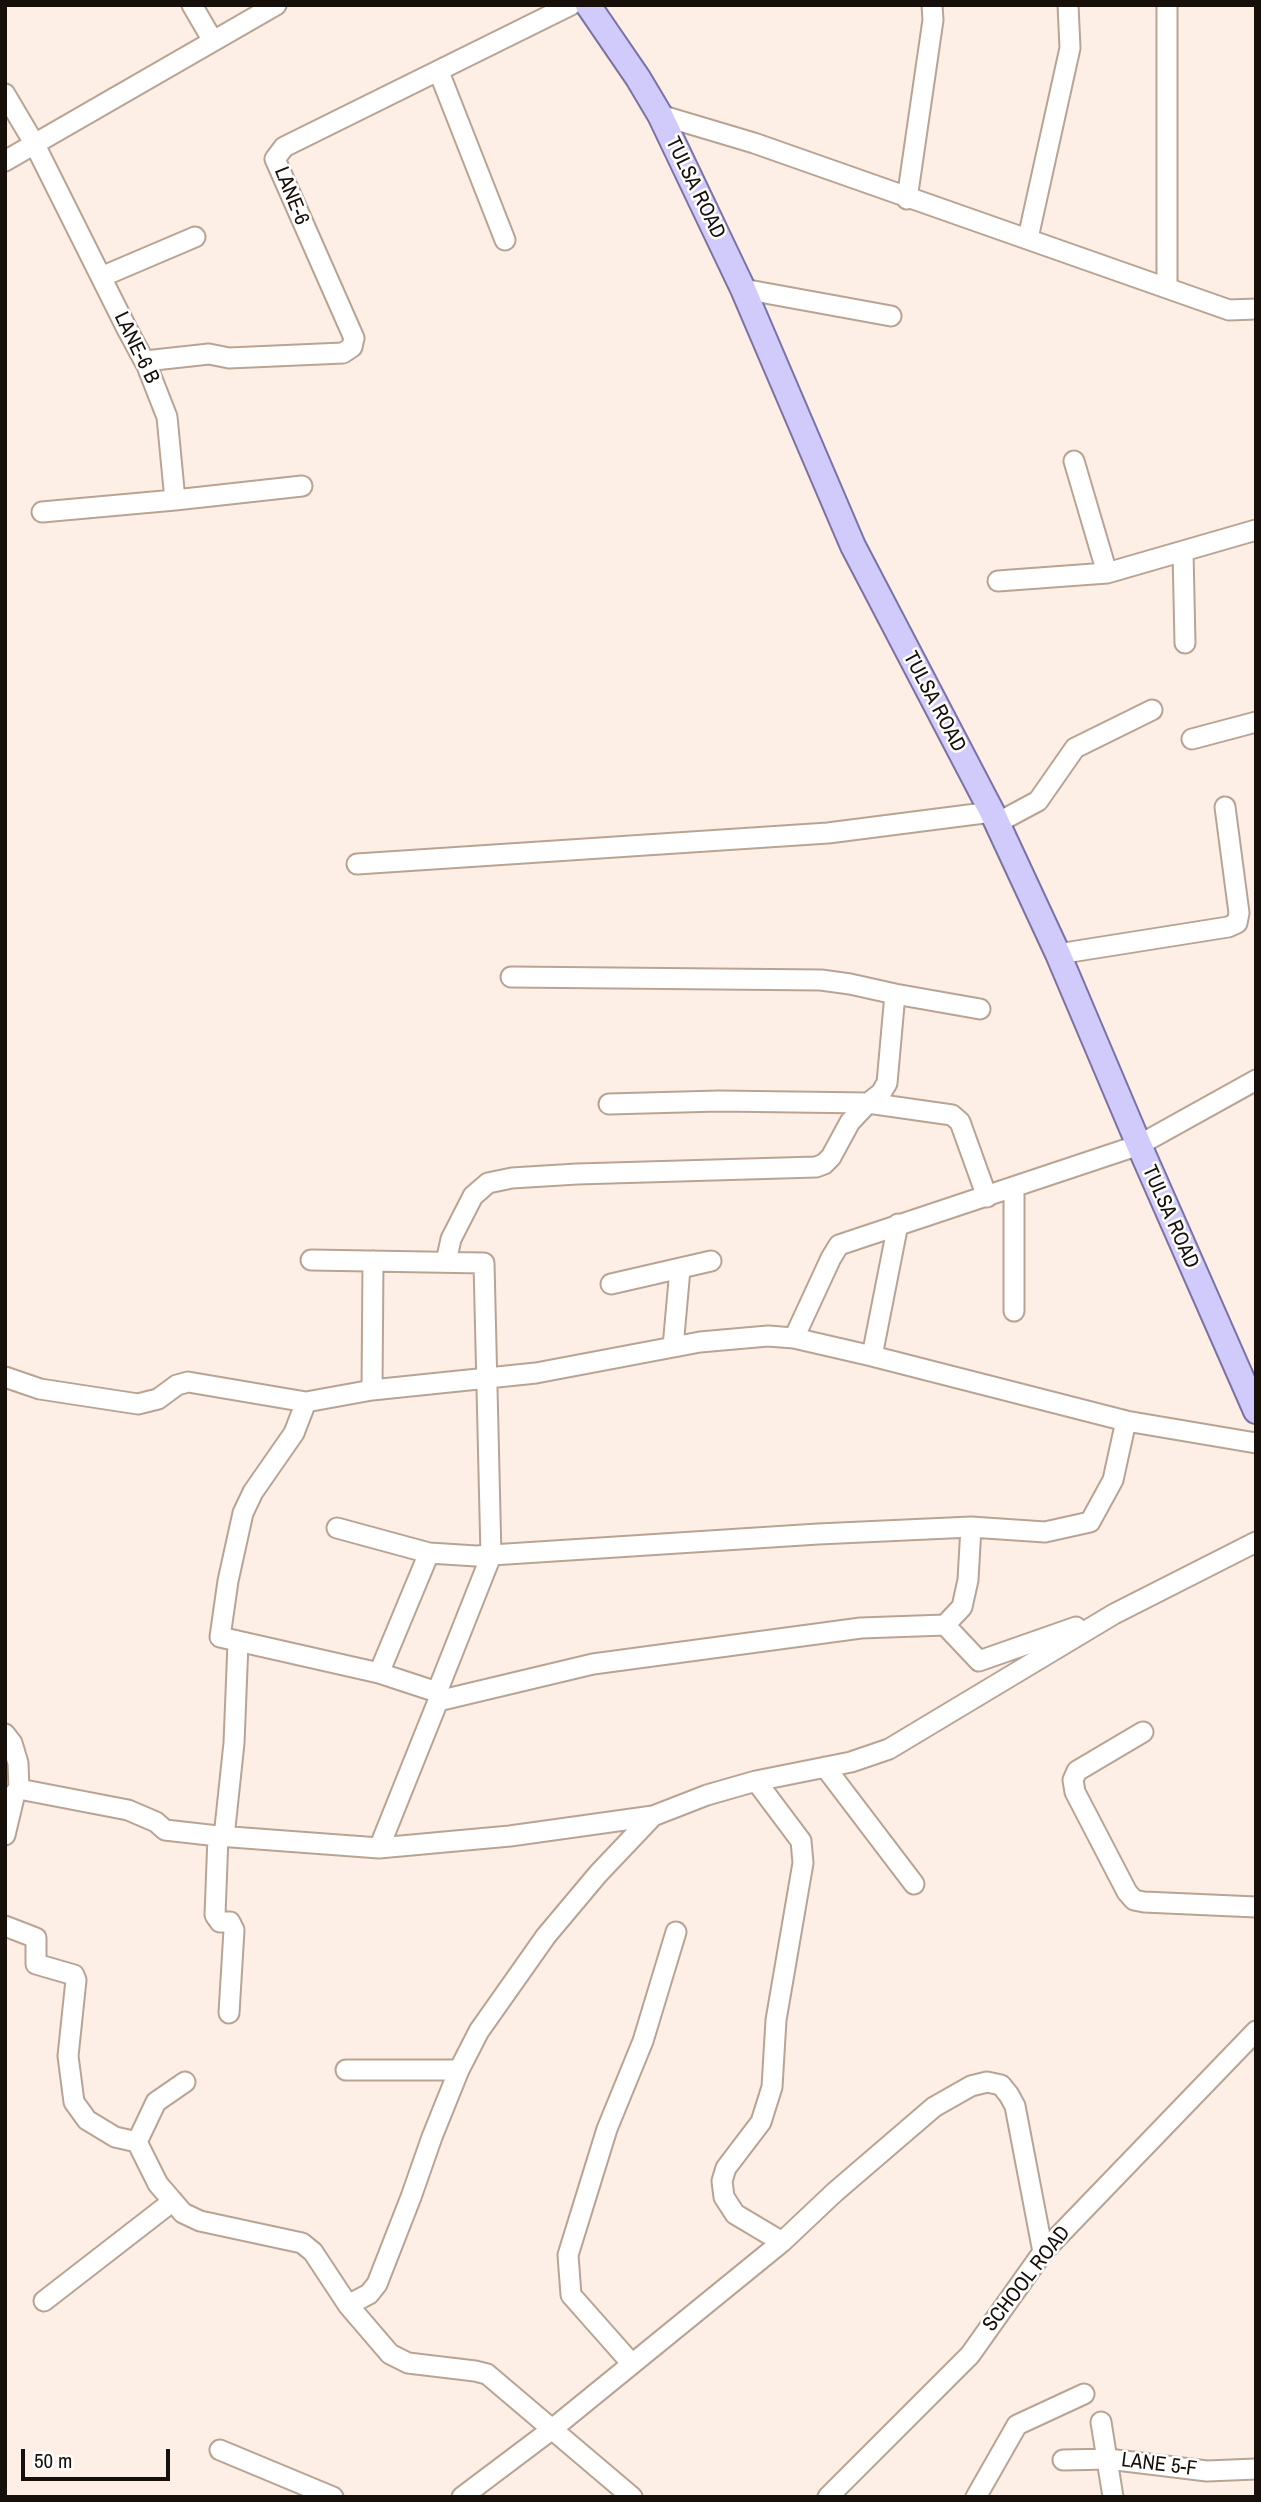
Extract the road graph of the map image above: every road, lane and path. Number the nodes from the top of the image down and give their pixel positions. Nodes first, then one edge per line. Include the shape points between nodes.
1 (192, 5) edge
2 (276, 5) edge
3 (571, 5) edge
4 (588, 5) edge
5 (932, 5) edge
6 (1068, 5) edge
7 (1167, 7) dead end
8 (213, 41) junction
9 (439, 72) junction
10 (5, 94) edge
11 (660, 115) junction
12 (34, 143) junction
13 (5, 160) edge
14 (907, 199) junction
15 (195, 237) dead end
16 (1028, 238) junction
17 (505, 240) dead end
18 (101, 277) junction
19 (1167, 287) junction
20 (743, 289) junction
21 (1256, 309) edge
22 (891, 316) dead end
23 (145, 361) junction
24 (1074, 461) dead end
25 (302, 486) dead end
26 (175, 499) junction
27 (42, 512) dead end
28 (1256, 530) edge
29 (1183, 552) junction
30 (1107, 573) junction
31 (998, 581) dead end
32 (1185, 643) dead end
33 (1152, 710) dead end
34 (1256, 722) edge
35 (1192, 739) dead end
36 (1225, 807) dead end
37 (995, 818) junction
38 (357, 864) dead end
39 (1058, 954) junction
40 (511, 977) dead end
41 (895, 995) junction
42 (980, 1009) dead end
43 (1256, 1080) edge
44 (868, 1103) junction
45 (609, 1104) dead end
46 (1139, 1145) junction
47 (1014, 1187) junction
48 (987, 1197) junction
49 (898, 1224) junction
50 (311, 1260) dead end
51 (373, 1261) junction
52 (711, 1261) dead end
53 (446, 1262) junction
54 (680, 1269) junction
55 (611, 1284) dead end
56 (1014, 1311) dead end
57 (794, 1338) junction
58 (673, 1347) junction
59 (872, 1356) junction
60 (5, 1377) edge
61 (488, 1379) junction
62 (372, 1390) junction
63 (306, 1402) junction
64 (1256, 1411) edge
65 (1126, 1421) junction
66 (1256, 1443) edge
67 (971, 1527) junction
68 (337, 1528) dead end
69 (1256, 1542) edge
70 (429, 1553) junction
71 (491, 1556) junction
72 (1114, 1614) junction
73 (945, 1625) junction
74 (238, 1643) junction
75 (379, 1673) junction
76 (438, 1696) junction
77 (1143, 1732) dead end
78 (5, 1734) edge
79 (825, 1767) junction
80 (756, 1781) junction
81 (19, 1789) junction
82 (653, 1816) junction
83 (5, 1835) edge
84 (221, 1836) junction
85 (379, 1848) junction
86 (914, 1884) dead end
87 (1256, 1907) edge
88 (5, 1926) edge
89 (676, 1932) dead end
90 (229, 2013) dead end
91 (1256, 2031) edge
92 (346, 2070) dead end
93 (459, 2070) junction
94 (185, 2082) dead end
95 (137, 2142) junction
96 (173, 2201) junction
97 (782, 2242) junction
98 (1043, 2252) junction
99 (44, 2301) dead end
100 (348, 2305) junction
101 (632, 2364) junction
102 (1084, 2394) dead end
103 (1101, 2422) dead end
104 (551, 2430) junction
105 (219, 2450) dead end
106 (1108, 2459) junction
107 (1063, 2460) dead end
108 (1256, 2469) edge
109 (333, 2497) edge
110 (462, 2497) edge
111 (632, 2497) edge
112 (828, 2497) edge
113 (976, 2497) edge
114 (1113, 2497) edge

1 - 8 street
2 - 8 street
3 - 9 street, LANE-6
4 - 11 main road, TULSA ROAD
5 - 14 street
6 - 16 street via 1070,48
7 - 19 street
8 - 12 street
9 - 17 street
9 - 23 street, LANE-6 via 284,147 275,159 354,338 352,347 344,353 229,358 209,354
10 - 12 street, LANE-6 B
11 - 14 street via 754,143
11 - 20 main road, TULSA ROAD
12 - 13 street
12 - 18 street, LANE-6 B
14 - 16 street
15 - 18 street
16 - 19 street
18 - 23 street, LANE-6 B
19 - 21 street via 1229,310
20 - 22 street
20 - 37 main road, TULSA ROAD via 853,546
23 - 26 street, LANE-6 B via 167,417
24 - 30 street
25 - 26 street
26 - 27 street
28 - 29 street
29 - 30 street
29 - 32 street
30 - 31 street
33 - 37 street via 1075,748 1038,801
34 - 35 street
36 - 39 street via 1237,923
37 - 38 street
37 - 39 main road, TULSA ROAD
39 - 46 main road, TULSA ROAD
40 - 41 street via 821,981
41 - 42 street
41 - 44 street via 887,1083
43 - 46 street
44 - 45 street
44 - 48 street via 952,1115 960,1122
44 - 53 street via 850,1122 831,1157 816,1167 577,1174 488,1183 473,1196 451,1239
46 - 47 street
46 - 64 main road, TULSA ROAD
47 - 48 street
47 - 56 street
48 - 49 street
49 - 57 street via 839,1245
49 - 59 street
50 - 51 street
51 - 53 street
51 - 62 street
52 - 54 street
53 - 61 street via 484,1263
54 - 55 street
54 - 58 street
57 - 58 street via 736,1338
57 - 59 street
58 - 61 street
59 - 65 street
60 - 63 street via 40,1389 138,1404 188,1382
61 - 62 street
61 - 71 street
62 - 63 street
63 - 74 street via 294,1433 243,1513 220,1637
65 - 66 street
65 - 67 street via 1113,1480 1090,1522 1045,1532
67 - 71 street
67 - 73 street via 962,1608
68 - 70 street
69 - 72 street
70 - 71 street
70 - 75 street
71 - 76 street
72 - 73 street via 979,1661
72 - 79 street via 889,1749
73 - 76 street via 861,1628 593,1664
74 - 75 street
74 - 84 street via 234,1743
75 - 76 street
76 - 85 street
77 - 87 street via 1077,1771 1073,1780 1074,1792 1127,1892 1144,1902
78 - 81 street via 18,1763
79 - 80 street
79 - 86 street
80 - 82 street
80 - 97 street via 801,1841 803,1863 776,2020 772,2087 761,2122 726,2168 722,2181 724,2197 735,2214
81 - 83 street
81 - 84 street via 128,1810 165,1830
82 - 85 street
82 - 93 street via 546,1936 480,2031
84 - 85 street
84 - 90 street via 215,1916 220,1922 230,1922 234,1930
88 - 95 street via 36,1938 35,1961 40,1967 74,1975 68,2056 74,2102 87,2120 115,2137
89 - 101 street via 568,2255 571,2295
91 - 98 street, SCHOOL ROAD
92 - 93 street
93 - 100 street via 377,2284
94 - 95 street via 156,2102
95 - 96 street via 158,2184
96 - 99 street
96 - 100 street via 183,2213 200,2221 302,2243
97 - 98 street via 934,2107 987,2081 1001,2085 1015,2106
97 - 101 street
98 - 112 street, SCHOOL ROAD via 970,2355
100 - 104 street via 390,2354 408,2363 487,2374
101 - 104 street
102 - 113 street via 1017,2425
103 - 106 street
104 - 110 street
104 - 111 street
105 - 109 street
106 - 107 street, LANE 5-F
106 - 108 street, LANE 5-F via 1207,2471
106 - 114 street

